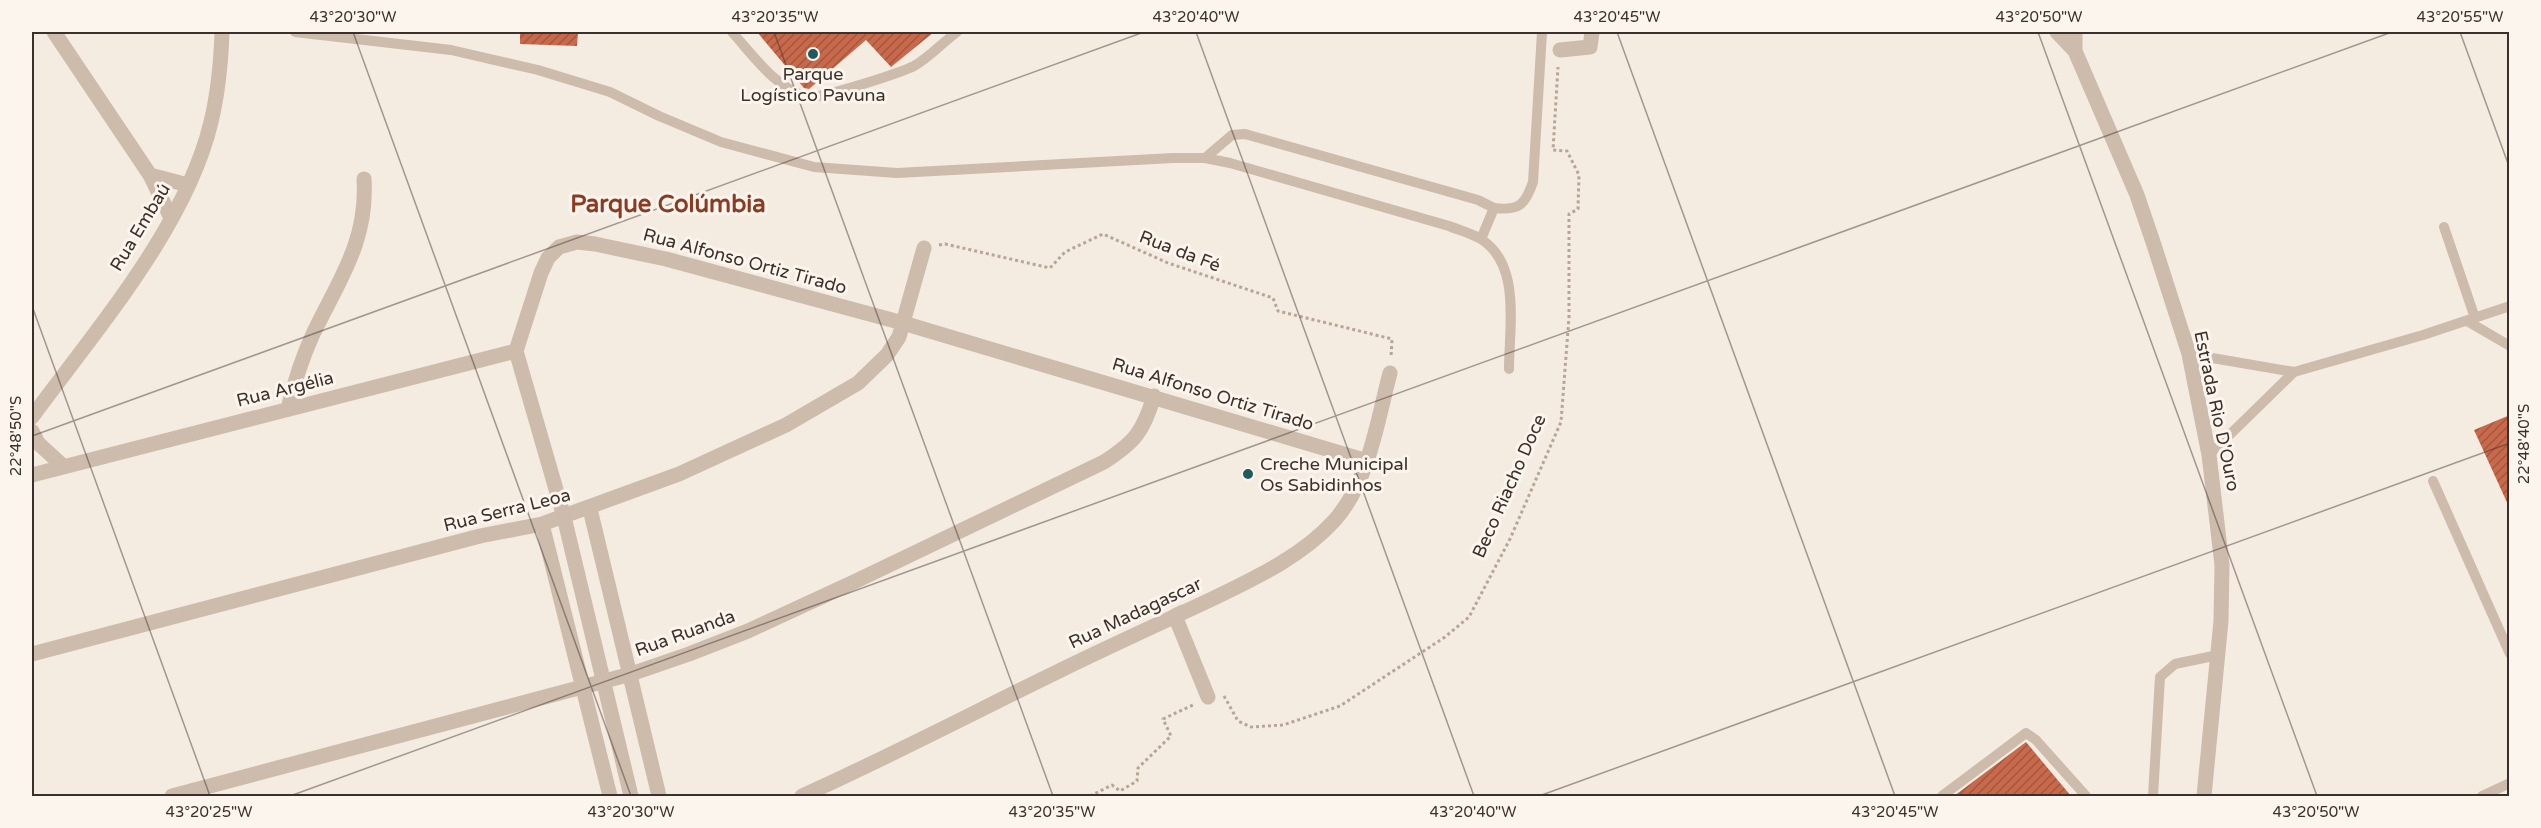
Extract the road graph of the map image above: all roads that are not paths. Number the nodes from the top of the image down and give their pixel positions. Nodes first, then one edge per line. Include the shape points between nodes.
1 (54, 32) edge
2 (222, 32) edge
3 (296, 32) edge
4 (732, 32) edge
5 (957, 32) edge
6 (1542, 32) edge
7 (1592, 32) edge
8 (2057, 32) edge
9 (2074, 32) edge
10 (1560, 50) road end
11 (2075, 51) junction
12 (1205, 158) junction
13 (150, 175) junction
14 (364, 179) dead end
15 (188, 185) junction
16 (1494, 208) junction
17 (171, 218) junction
18 (2444, 227) dead end
19 (1481, 239) junction
20 (924, 248) road end
21 (2510, 306) edge
22 (2471, 319) junction
23 (903, 323) junction
24 (2510, 346) edge
25 (516, 351) junction
26 (2189, 354) junction
27 (1509, 369) dead end
28 (2294, 372) junction
29 (1390, 373) road end
30 (1154, 396) junction
31 (288, 409) junction
32 (32, 417) edge
33 (32, 431) edge
34 (2209, 455) junction
35 (1366, 461) junction
36 (64, 467) junction
37 (32, 475) edge
38 (2433, 481) dead end
39 (590, 509) junction
40 (564, 517) junction
41 (542, 524) junction
42 (1179, 614) junction
43 (32, 654) edge
44 (2510, 654) edge
45 (2218, 655) junction
46 (631, 674) junction
47 (605, 680) junction
48 (583, 686) junction
49 (1208, 697) road end
50 (2510, 783) edge
51 (172, 796) edge
52 (610, 796) edge
53 (631, 796) edge
54 (659, 796) edge
55 (802, 796) edge
56 (1942, 796) edge
57 (2086, 796) edge
58 (2153, 796) edge
59 (2204, 796) edge
60 (2482, 796) edge

1 - 13 street
2 - 15 street, Rua Embaú via 211,122
3 - 12 lane via 451,50 538,70 610,92 721,142 814,167 897,173
4 - 5 lane via 768,72 787,87 810,97 914,66
6 - 16 lane via 1533,182 1522,204 1509,210
7 - 10 street via 1590,47
8 - 11 street, Estrada Rio D'Ouro
9 - 11 street, Estrada Rio D'Ouro
11 - 26 street, Estrada Rio D'Ouro via 2137,195
12 - 16 lane via 1232,135 1245,134 1478,200
12 - 19 lane
13 - 15 street
13 - 17 street
14 - 31 street via 363,226 353,256 312,336
15 - 17 street, Rua Embaú
16 - 19 lane
17 - 32 street, Rua Embaú via 122,296
18 - 22 lane
19 - 27 lane via 1506,273 1510,301
20 - 23 street, Rua Serra Leoa
21 - 22 lane
22 - 24 lane
22 - 28 lane
23 - 25 street, Rua Alfonso Ortiz Tirado via 666,259 576,242 559,247 548,258
23 - 30 street, Rua Alfonso Ortiz Tirado
23 - 39 street, Rua Serra Leoa via 887,355 858,383 823,404 679,474
25 - 31 street, Rua Argélia
25 - 40 street
26 - 28 lane
26 - 34 street, Estrada Rio D'Ouro
28 - 34 lane
29 - 35 street, Rua Madagascar
30 - 35 street, Rua Alfonso Ortiz Tirado
30 - 46 street, Rua Ruanda via 1146,423 1136,439 1104,462 748,631
31 - 36 street, Rua Argélia
33 - 36 street via 38,443
34 - 45 street, Estrada Rio D'Ouro via 2222,565
35 - 42 street, Rua Madagascar via 1351,498 1322,533 1277,565
36 - 37 street, Rua Argélia
38 - 44 lane
39 - 40 street, Rua Serra Leoa
39 - 46 street
40 - 41 street, Rua Serra Leoa
40 - 47 street
41 - 43 street, Rua Serra Leoa via 480,536
41 - 48 street
42 - 49 street
42 - 55 street, Rua Madagascar
45 - 58 lane via 2175,664 2160,677
45 - 59 street, Estrada Rio D'Ouro
46 - 47 street, Rua Ruanda
46 - 54 street
47 - 48 street, Rua Ruanda
47 - 53 street
48 - 51 street, Rua Ruanda
48 - 52 street
50 - 60 lane
56 - 57 lane via 2026,733 2037,740

